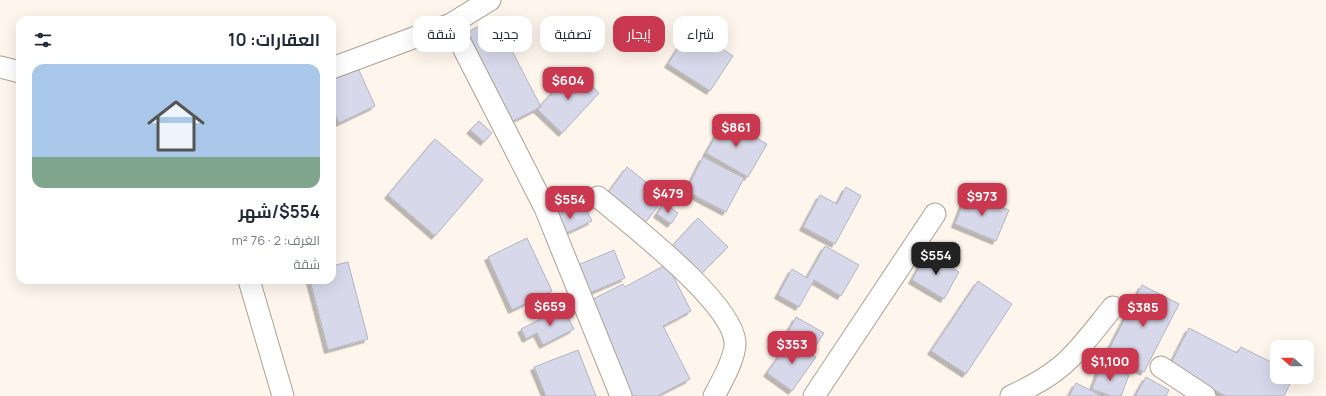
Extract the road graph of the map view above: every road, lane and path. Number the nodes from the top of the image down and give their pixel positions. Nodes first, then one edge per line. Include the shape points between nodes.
1 (490, 0) edge
2 (464, 16) edge
3 (413, 38) edge
4 (465, 52) edge
5 (0, 67) edge
6 (336, 67) edge
7 (16, 71) edge
8 (598, 197) dead end
9 (935, 214) dead end
10 (250, 284) edge
11 (1113, 307) dead end
12 (1161, 367) dead end
13 (283, 396) edge
14 (621, 396) edge
15 (714, 396) edge
16 (814, 396) edge
17 (1012, 396) edge
18 (1205, 396) edge

1 - 2 street
3 - 6 street
4 - 14 street via 545,208
5 - 7 street
8 - 15 street via 687,273 721,312 735,342 732,359
9 - 16 street
10 - 13 street
11 - 17 street via 1071,358 1035,385
12 - 18 street

